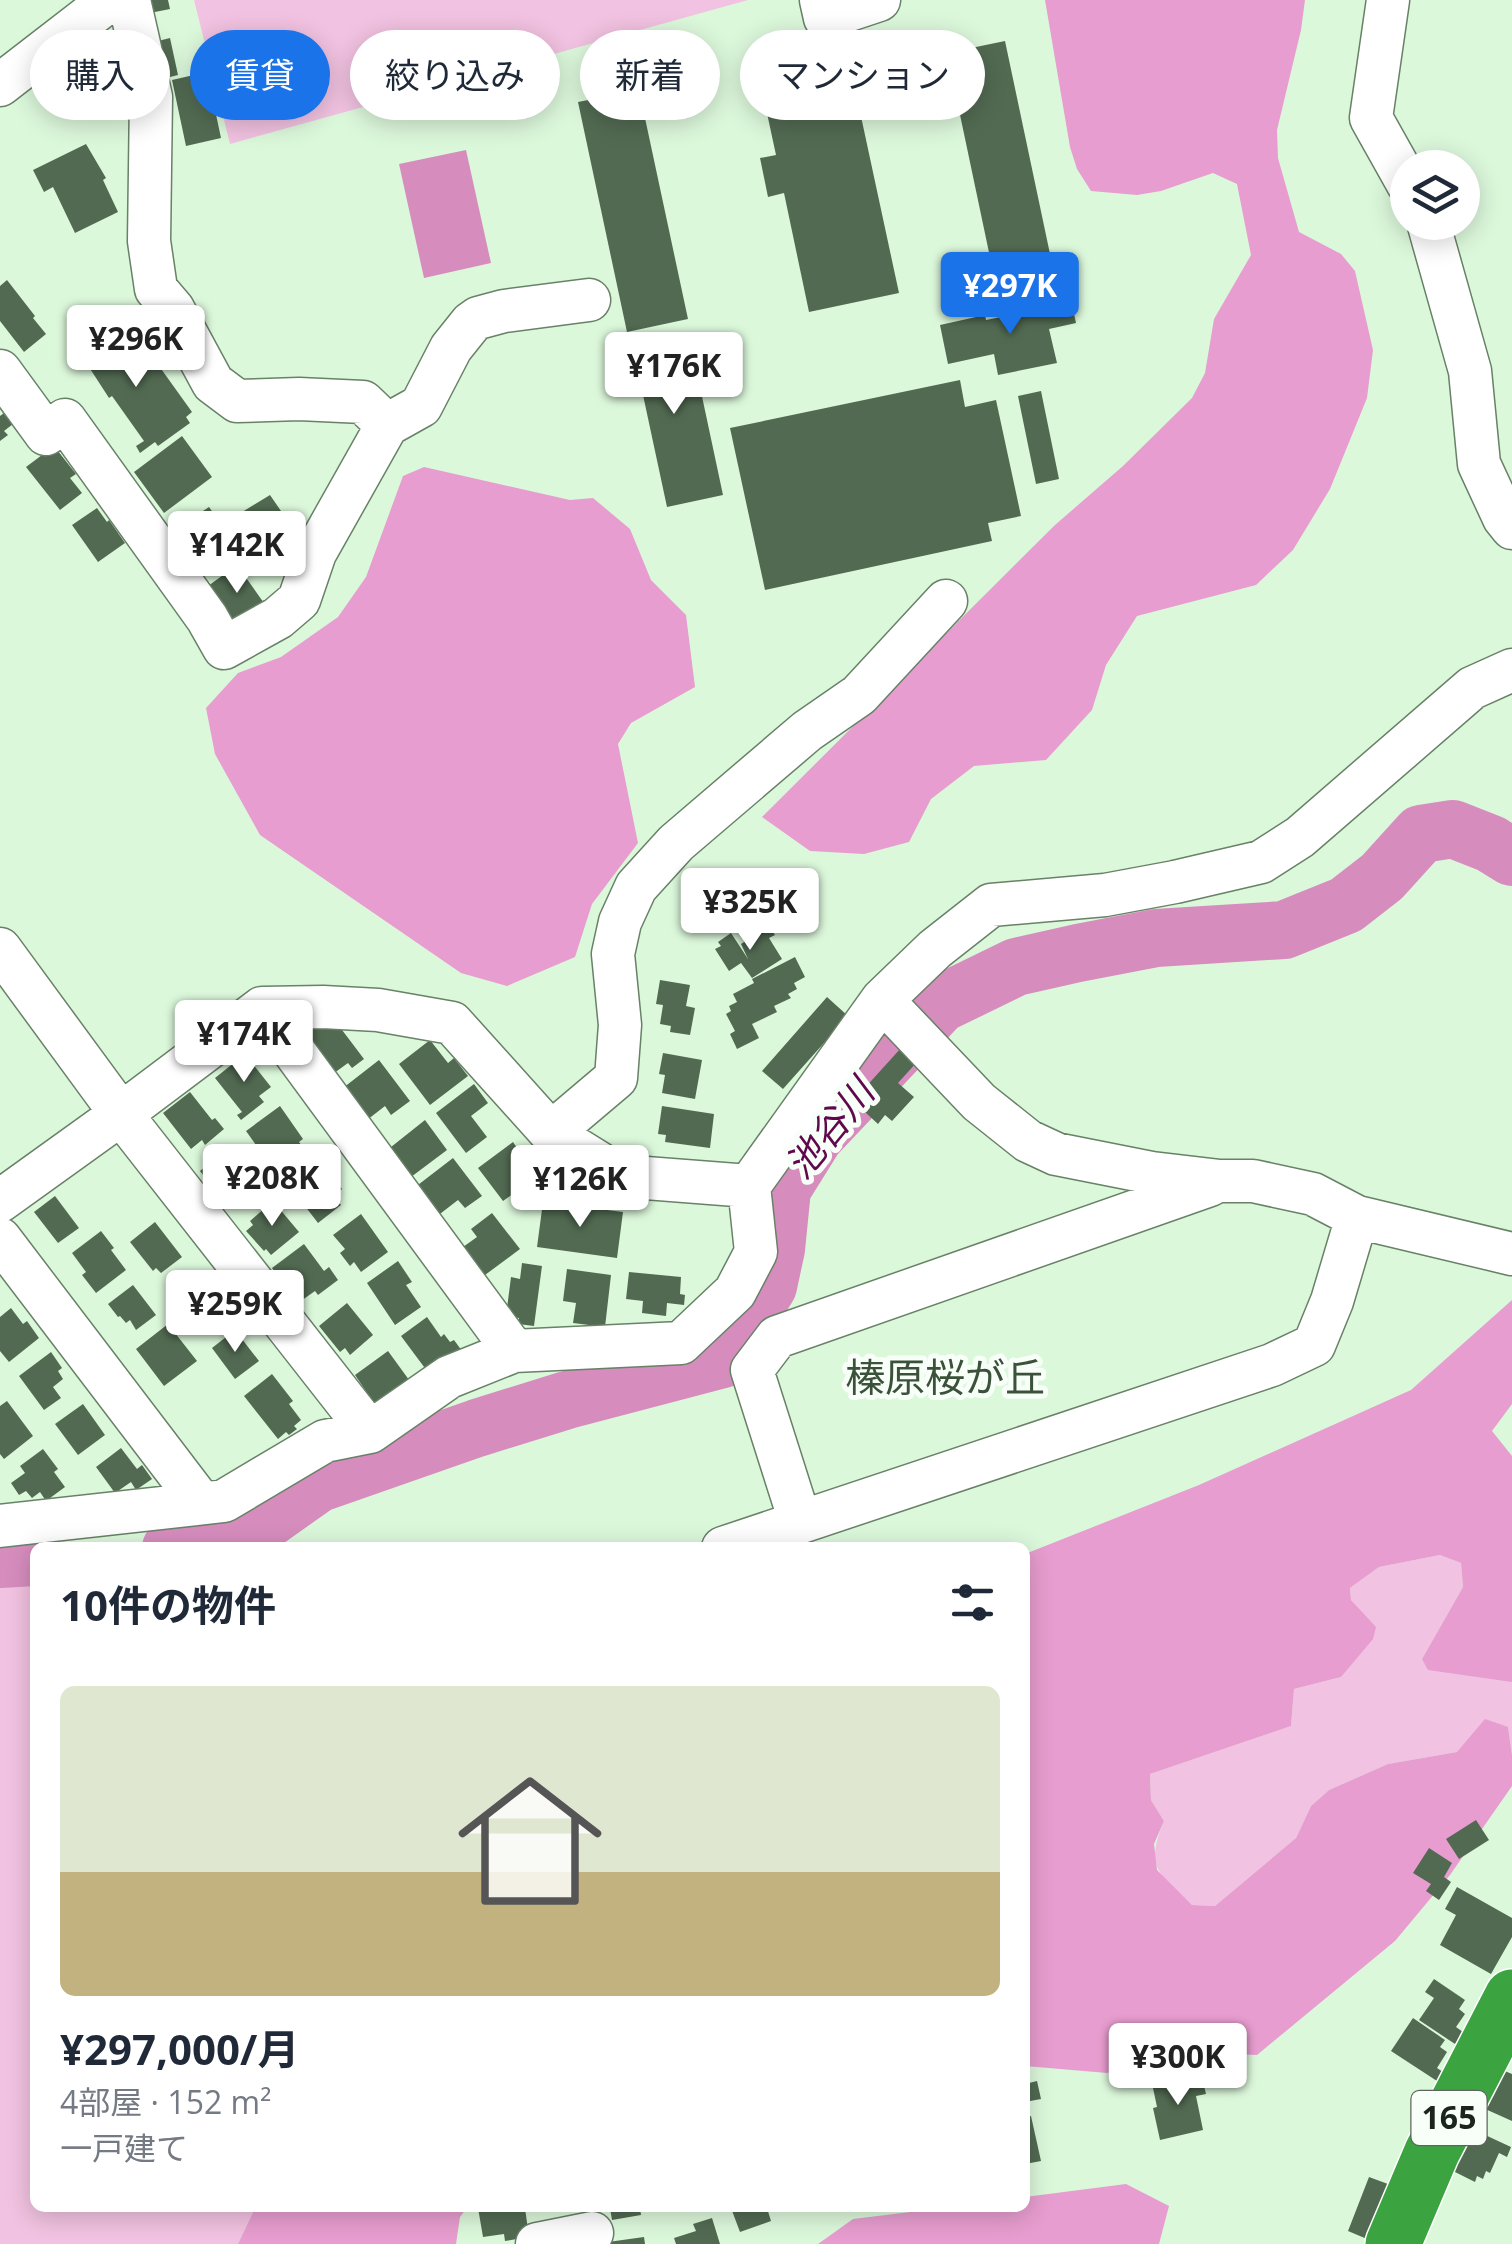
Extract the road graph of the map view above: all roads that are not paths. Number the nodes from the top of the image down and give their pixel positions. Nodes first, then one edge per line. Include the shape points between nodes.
1 (110, 0) edge
2 (130, 0) edge
3 (821, 0) edge
4 (879, 0) edge
5 (1388, 0) edge
6 (0, 85) edge
7 (1390, 152) edge
8 (1433, 240) edge
9 (589, 300) dead end
10 (0, 371) edge
11 (387, 425) junction
12 (1512, 528) edge
13 (946, 601) dead end
14 (1512, 670) edge
15 (0, 949) edge
16 (882, 1000) junction
17 (262, 1008) junction
18 (120, 1114) junction
19 (551, 1132) junction
20 (1220, 1181) junction
21 (749, 1186) junction
22 (0, 1201) edge
23 (1357, 1218) junction
24 (0, 1240) edge
25 (1512, 1254) edge
26 (514, 1351) junction
27 (370, 1432) junction
28 (201, 1504) junction
29 (800, 1521) junction
30 (1, 1524) edge
31 (740, 1542) edge
32 (1512, 1997) edge
33 (592, 2228) edge
34 (537, 2244) edge
35 (1393, 2244) edge

1 - 6 street
2 - 11 street via 152,97 156,289 213,383 237,400 364,402
3 - 4 street via 825,18
5 - 7 street via 1371,118
8 - 12 street via 1470,371 1479,464
9 - 11 street via 478,318 451,348 421,406
10 - 11 street via 46,434 64,420 224,648 300,600 314,553
13 - 19 street via 859,695 676,843 636,886 613,954 620,1026 616,1078
14 - 16 street via 1472,688 1262,862 1105,895 990,906
15 - 18 street
16 - 20 street via 979,1102 1028,1141 1056,1154
16 - 21 street
17 - 18 street
17 - 19 street via 378,1010 452,1024
17 - 26 street
18 - 22 street
18 - 27 street
19 - 21 street via 620,1176
20 - 23 street via 1313,1194
20 - 29 street via 778,1337 752,1370
21 - 26 street via 756,1252 735,1292 681,1342
23 - 25 street
23 - 29 street via 1314,1345 1272,1365
24 - 28 street
26 - 27 street via 449,1377
27 - 28 street via 325,1441 224,1501
28 - 30 street
29 - 31 street
32 - 35 highway, 165
33 - 34 street

